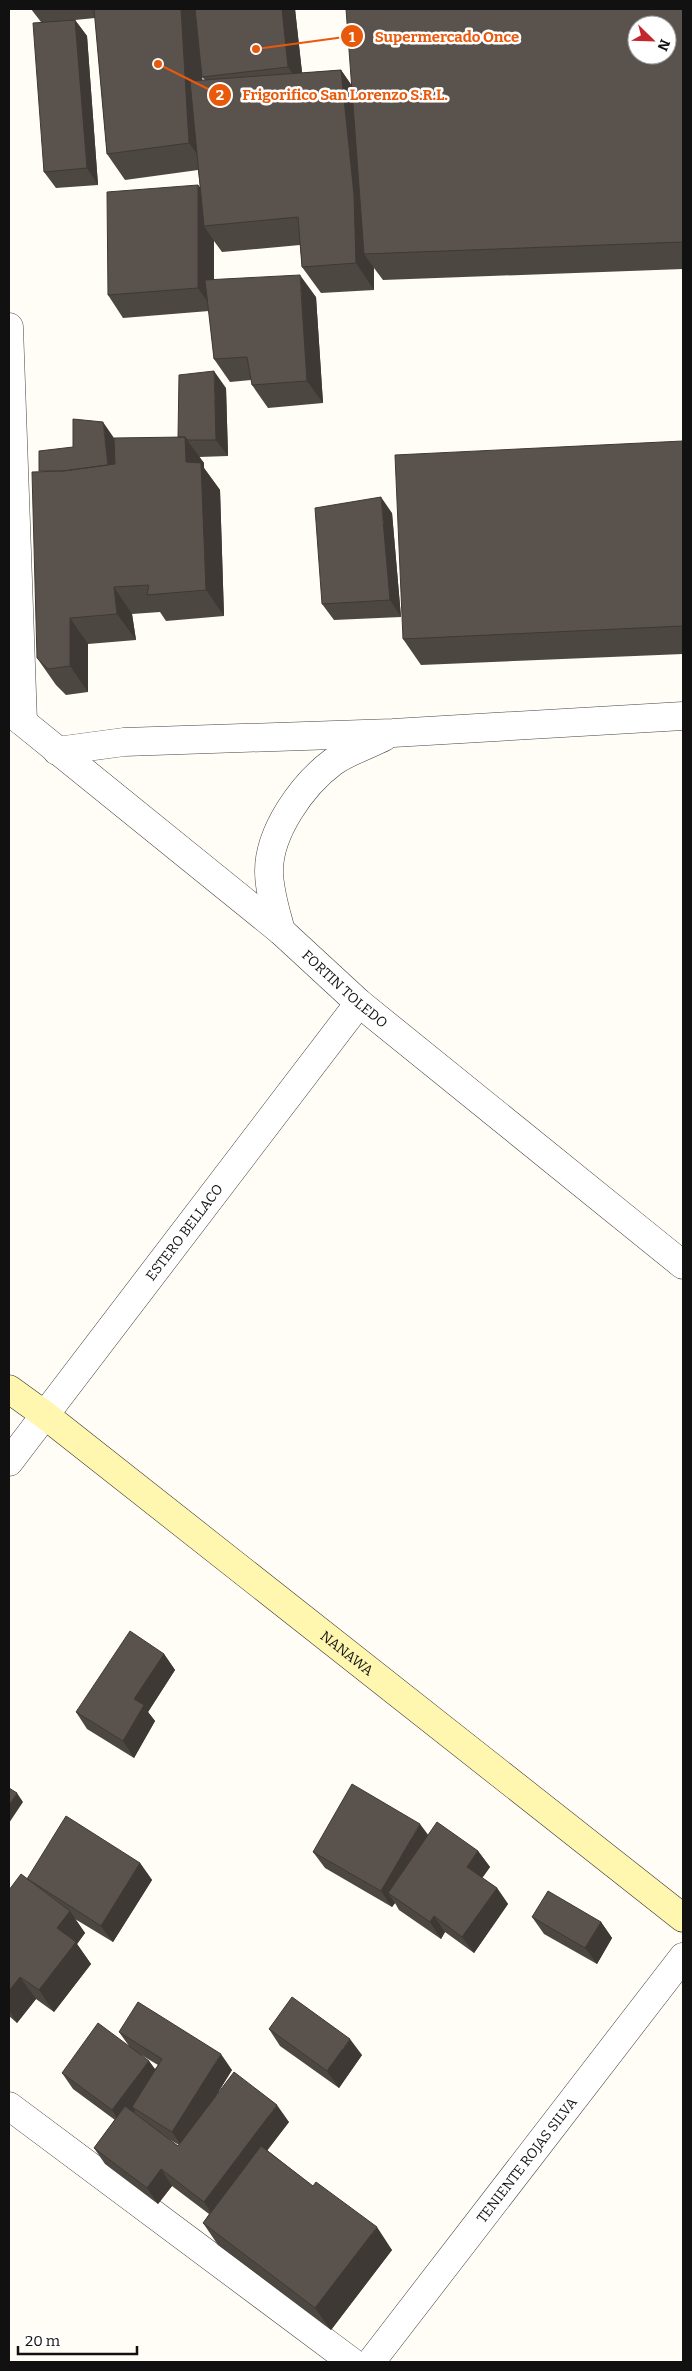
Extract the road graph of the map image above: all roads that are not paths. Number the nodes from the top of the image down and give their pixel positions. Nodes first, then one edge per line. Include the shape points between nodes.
1 (9, 328) edge
2 (683, 716) edge
3 (16, 717) edge
4 (393, 733) junction
5 (57, 752) junction
6 (281, 931) junction
7 (359, 1003) junction
8 (683, 1265) edge
9 (9, 1389) edge
10 (45, 1415) junction
11 (9, 1462) edge
12 (683, 1918) edge
13 (683, 1957) edge
14 (9, 2106) edge
15 (352, 2362) edge
16 (371, 2362) edge

1 - 3 street
2 - 4 street
3 - 5 street, FORTIN TOLEDO
4 - 5 street via 124,742
4 - 6 street via 334,761 312,780 289,812 273,842 269,871
5 - 6 street, FORTIN TOLEDO
6 - 7 street, FORTIN TOLEDO
7 - 8 street, FORTIN TOLEDO
7 - 10 street, ESTERO BELLACO
9 - 10 street, NANAWA
10 - 11 street, ESTERO BELLACO
10 - 12 street, NANAWA
13 - 16 street, TENIENTE ROJAS SILVA
14 - 15 street

